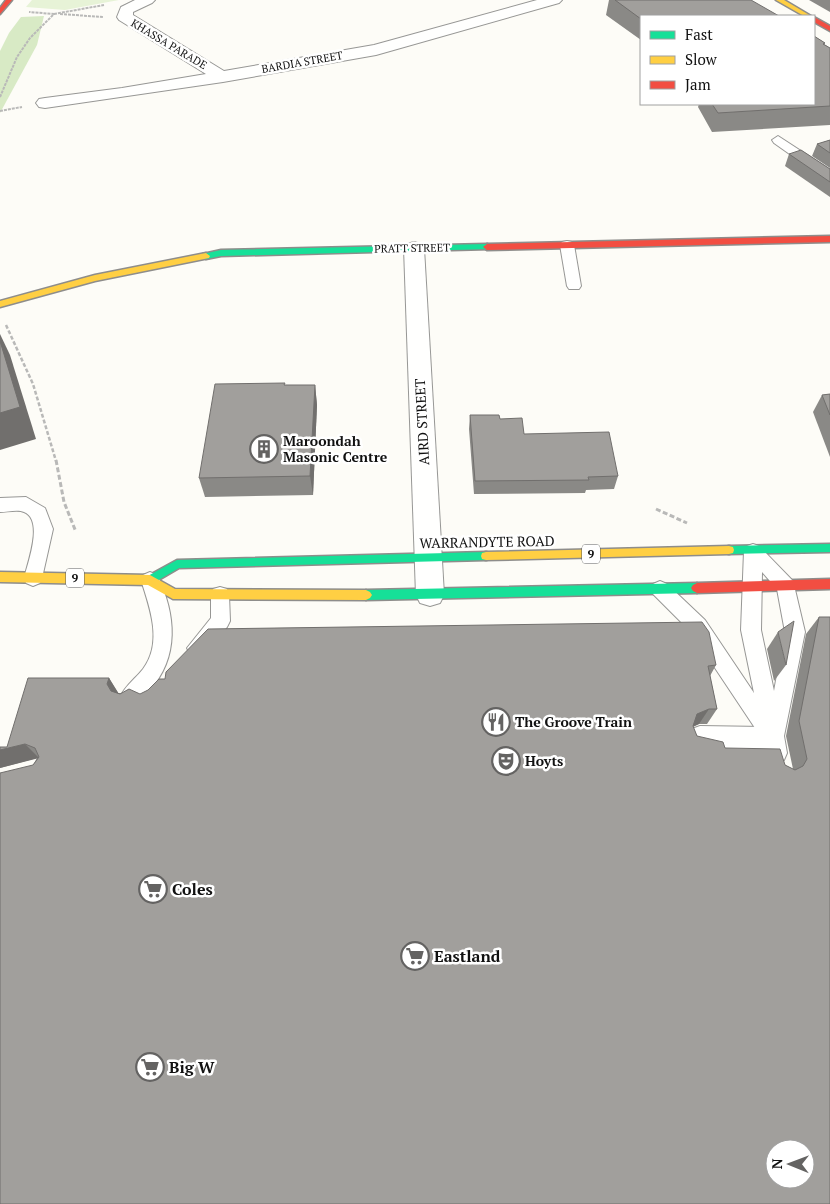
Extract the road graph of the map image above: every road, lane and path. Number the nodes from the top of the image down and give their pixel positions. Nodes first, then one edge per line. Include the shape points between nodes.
1 (146, 0) edge
2 (554, 0) edge
3 (780, 0) edge
4 (108, 4) dead end
5 (26, 12) dead end
6 (127, 12) junction
7 (54, 14) junction
8 (806, 15) edge
9 (815, 20) edge
10 (830, 28) edge
11 (223, 76) junction
12 (0, 97) edge
13 (45, 104) dead end
14 (778, 140) dead end
15 (830, 176) edge
16 (830, 239) edge
17 (567, 245) junction
18 (414, 248) junction
19 (574, 286) dead end
20 (0, 304) edge
21 (4, 321) dead end
22 (0, 504) edge
23 (76, 532) dead end
24 (830, 548) edge
25 (754, 551) junction
26 (428, 558) junction
27 (177, 564) junction
28 (0, 577) edge
29 (33, 578) junction
30 (150, 580) junction
31 (830, 584) edge
32 (751, 586) junction
33 (786, 586) junction
34 (660, 589) junction
35 (220, 595) junction
36 (430, 595) junction
37 (700, 740) edge
38 (769, 740) junction
39 (781, 772) edge

1 - 6 street
2 - 11 street, BARDIA STREET via 376,50
3 - 8 main road
4 - 7 path
5 - 7 path
6 - 7 path
6 - 11 street, KHASSA PARADE via 155,37
7 - 12 path via 30,38 17,57
9 - 10 main road
11 - 13 street, BARDIA STREET
14 - 15 lane
16 - 17 main road, PRATT STREET
17 - 18 main road, PRATT STREET
17 - 19 lane
18 - 20 main road, PRATT STREET via 214,254 95,278
18 - 26 street, AIRD STREET
21 - 23 path via 24,360
22 - 29 lane via 26,504 39,512 44,529
24 - 25 main road, WARRANDYTE ROAD / 9
25 - 26 main road, WARRANDYTE ROAD / 9
25 - 32 lane
25 - 33 lane
26 - 27 main road, WARRANDYTE ROAD / 9
26 - 36 street, AIRD STREET
27 - 30 main road, WARRANDYTE ROAD / 9
27 - 35 main road
28 - 29 main road, 9
29 - 30 main road, 9
30 - 35 main road via 173,594
30 - 35 lane via 164,622 162,650 138,699 180,666 220,621
31 - 33 main road
32 - 33 main road
32 - 34 main road
32 - 38 lane via 751,630
33 - 38 lane via 795,632
34 - 36 main road
34 - 38 lane via 698,626
35 - 36 main road
37 - 38 street
38 - 39 lane

